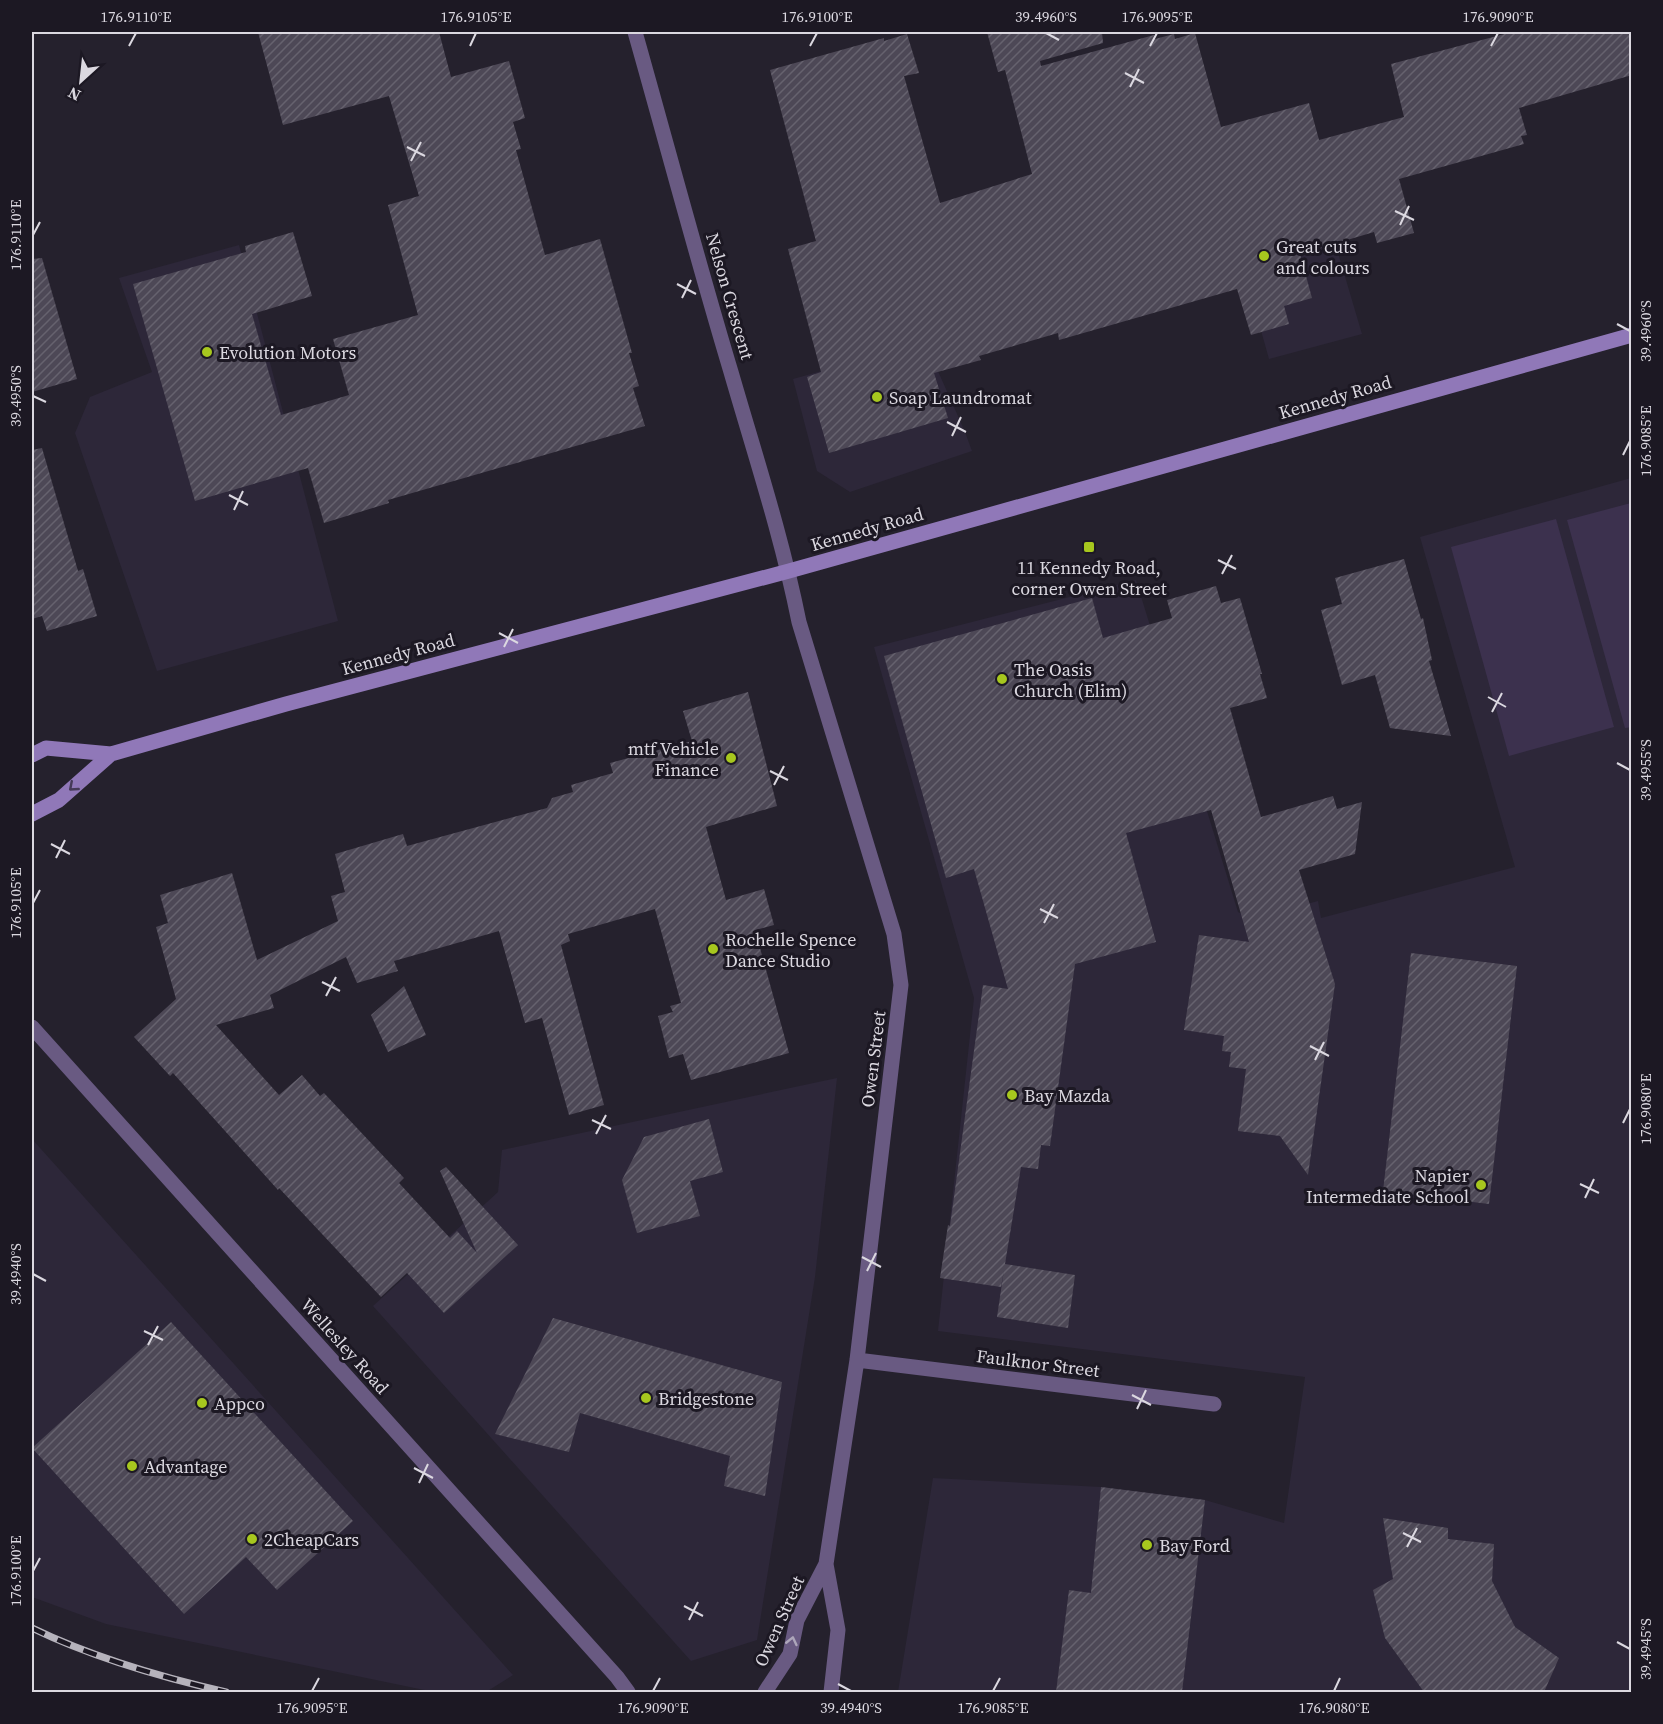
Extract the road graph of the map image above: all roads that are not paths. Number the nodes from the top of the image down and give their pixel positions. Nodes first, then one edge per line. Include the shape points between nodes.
1 (635, 32) edge
2 (1632, 335) edge
3 (789, 571) junction
4 (36, 751) edge
5 (111, 754) junction
6 (32, 814) edge
7 (32, 1027) edge
8 (857, 1360) junction
9 (1214, 1404) dead end
10 (826, 1564) junction
11 (628, 1692) edge
12 (765, 1692) edge
13 (831, 1692) edge

1 - 3 street, Nelson Crescent
2 - 3 main road, Kennedy Road
3 - 5 main road, Kennedy Road
3 - 8 street, Owen Street via 799,622 894,934 901,985
4 - 5 main road, Kennedy Road
5 -> 6 main road, Kennedy Road via 59,800
7 - 11 street, Wellesley Road
8 - 9 street, Faulknor Street
8 - 10 street, Owen Street
12 -> 10 street, Owen Street via 790,1654 797,1620
10 - 13 street, Owen Street via 838,1630

